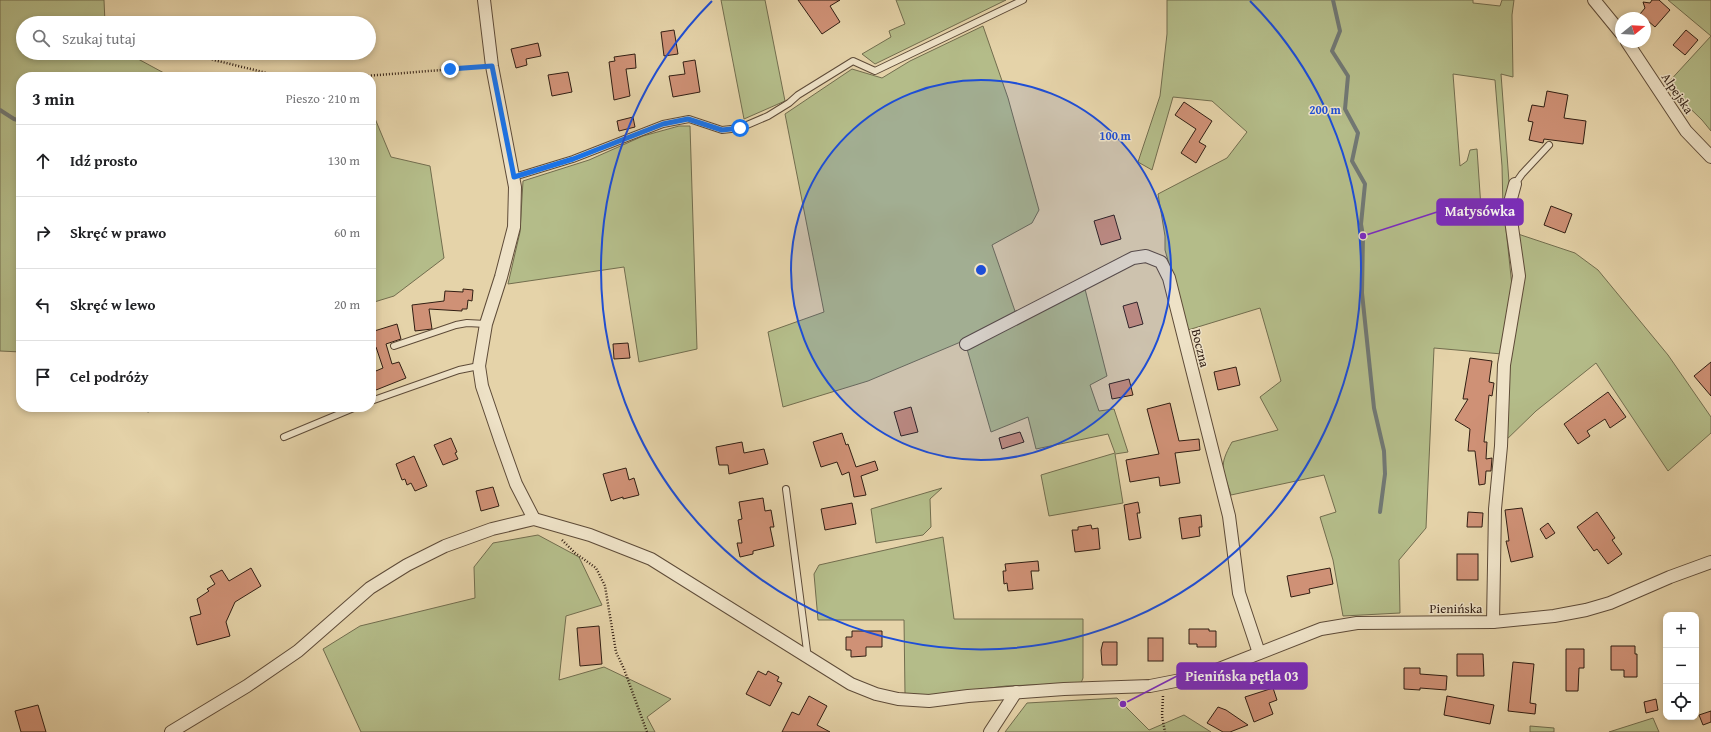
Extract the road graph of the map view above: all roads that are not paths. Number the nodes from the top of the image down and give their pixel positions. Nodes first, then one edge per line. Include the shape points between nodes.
1 (484, 0) edge
2 (1023, 0) edge
3 (1594, 0) edge
4 (1615, 26) edge
5 (1631, 48) edge
6 (1550, 145) dead end
7 (1711, 157) edge
8 (514, 177) junction
9 (1515, 184) joint
10 (486, 324) junction
11 (966, 344) dead end
12 (394, 346) dead end
13 (479, 366) junction
14 (376, 399) edge
15 (344, 412) edge
16 (284, 437) dead end
17 (786, 489) dead end
18 (534, 519) junction
19 (1711, 562) edge
20 (1493, 622) junction
21 (1258, 653) junction
22 (806, 656) junction
23 (1016, 692) junction
24 (171, 732) edge
25 (990, 732) edge

1 - 8 street via 492,66
2 - 8 lane via 875,71 853,61 798,95 789,104 740,128 722,130 688,119 663,124 573,159
3 - 4 street
5 - 7 street, Alpejska via 1686,131
6 - 9 lane
8 - 10 street via 514,227 502,277
9 - 20 street via 1509,206 1518,276 1504,365 1501,446 1495,509
10 - 12 lane via 467,323
10 - 13 street
11 - 21 street, Boczna via 1133,258 1146,256 1161,262 1168,278 1229,516 1239,592
13 - 14 lane via 459,370
13 - 18 street via 482,386 516,484
15 - 16 lane
17 - 22 lane
18 - 22 street, Pienińska via 590,535 651,559
18 - 24 street via 492,529 407,565 370,588 298,651 247,686
19 - 20 street, Pienińska via 1610,603 1554,616
20 - 21 street, Pienińska via 1357,623 1321,629
21 - 23 street, Pienińska via 1201,676 1150,686
22 - 23 street, Pienińska via 851,684 898,699 929,701
23 - 25 street

